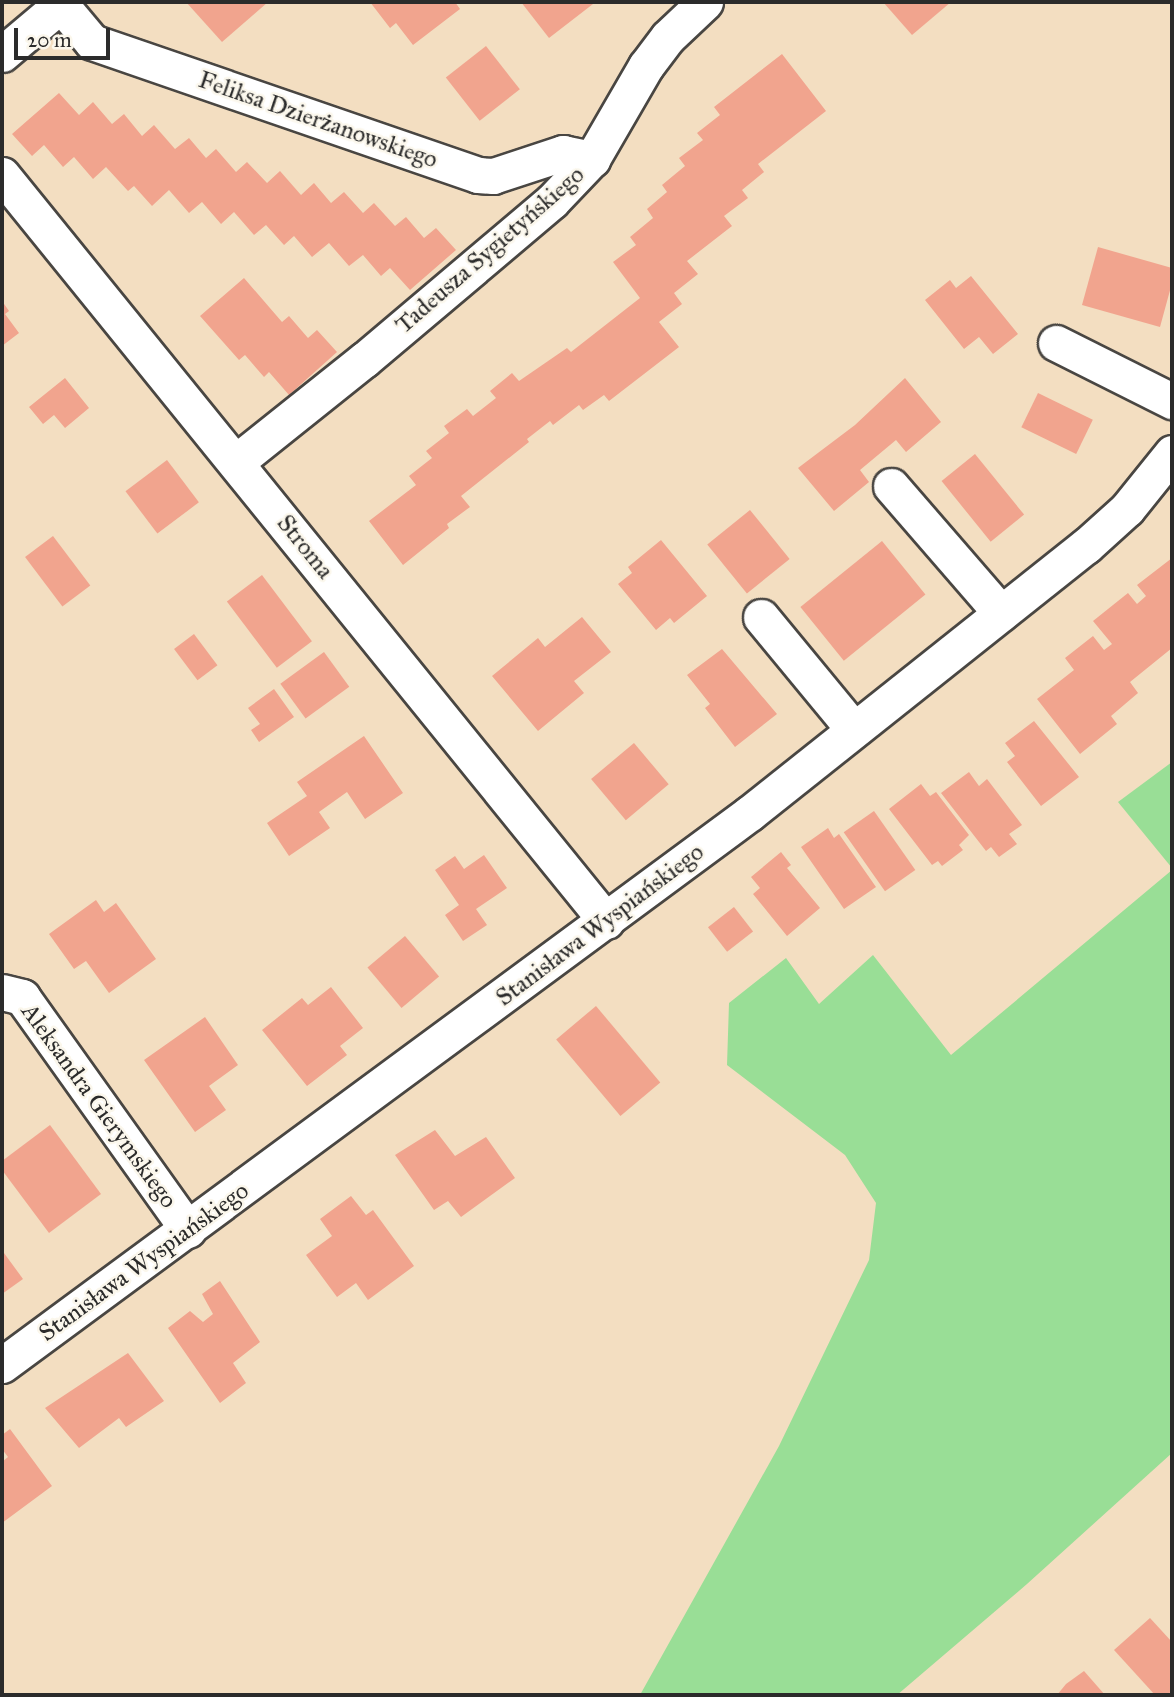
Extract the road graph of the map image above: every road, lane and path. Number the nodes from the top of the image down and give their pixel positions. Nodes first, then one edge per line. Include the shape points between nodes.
1 (705, 2) edge
2 (62, 3) edge
3 (2, 54) edge
4 (593, 159) junction
5 (2, 175) edge
6 (1056, 343) dead end
7 (1172, 401) edge
8 (1172, 453) edge
9 (236, 462) junction
10 (891, 486) dead end
11 (1001, 613) junction
12 (761, 617) dead end
13 (855, 730) junction
14 (606, 921) junction
15 (2, 992) edge
16 (188, 1230) junction
17 (2, 1365) edge

1 - 4 street, Tadeusza Sygietyńskiego via 646,66
2 - 3 street
2 - 4 street, Feliksa Dzierżanowskiego via 92,42 478,175 493,176 563,153
4 - 9 street, Tadeusza Sygietyńskiego via 521,227
5 - 9 street, Stroma
6 - 7 street
8 - 11 street, Stanisława Wyspiańskiego via 1127,509
9 - 14 street, Stroma
10 - 11 street
11 - 13 street, Stanisława Wyspiańskiego
12 - 13 street
13 - 14 street, Stanisława Wyspiańskiego
14 - 16 street, Stanisława Wyspiańskiego
15 - 16 street, Aleksandra Gierymskiego via 22,997
16 - 17 street, Stanisława Wyspiańskiego

